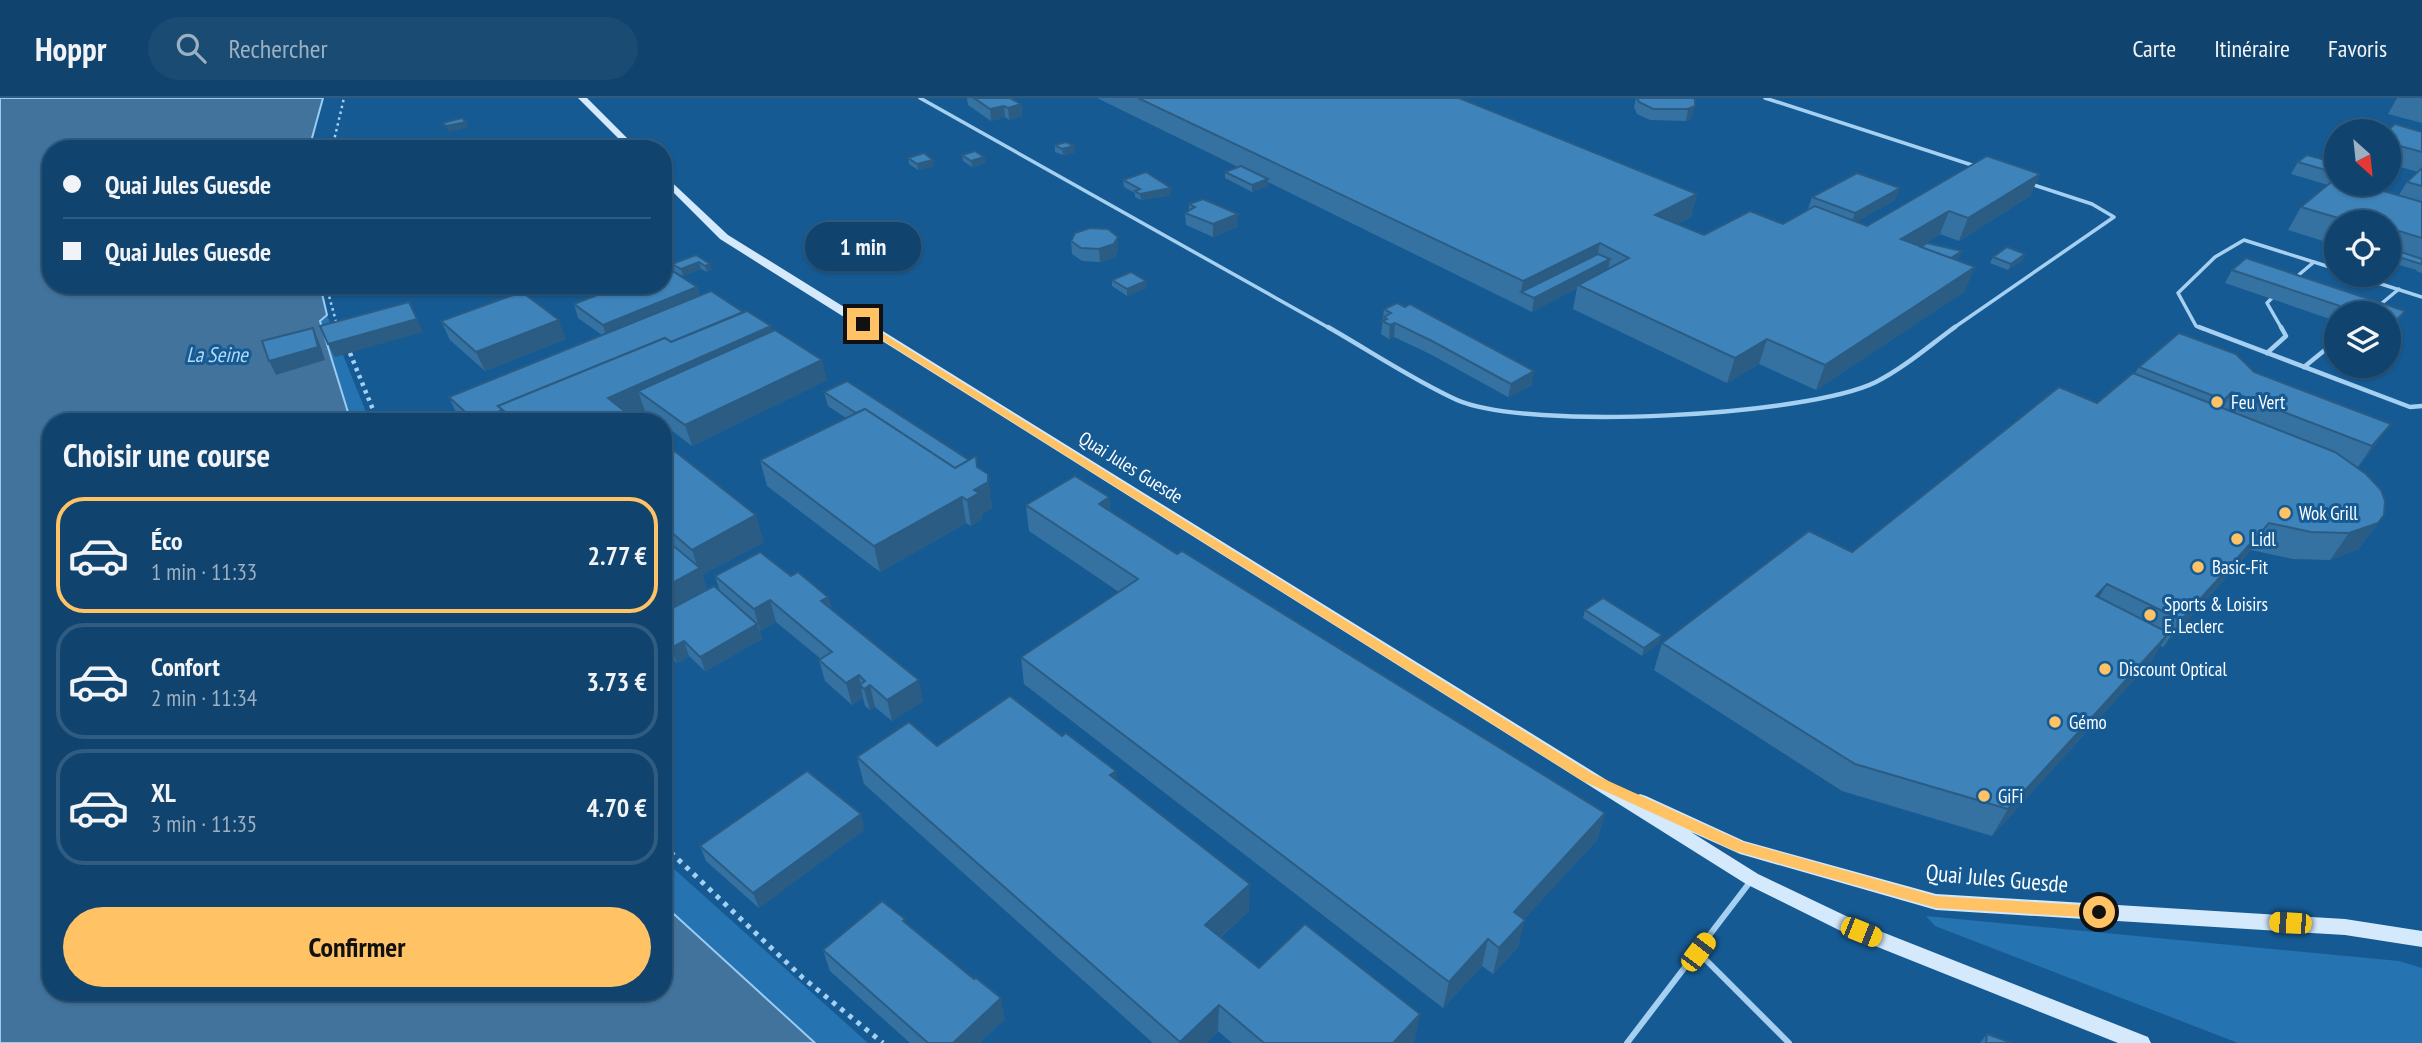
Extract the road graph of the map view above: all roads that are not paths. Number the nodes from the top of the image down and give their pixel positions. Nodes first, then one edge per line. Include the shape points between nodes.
1 (582, 98) edge
2 (920, 98) edge
3 (1765, 98) edge
4 (626, 140) edge
5 (1977, 167) edge
6 (2016, 180) edge
7 (672, 186) edge
8 (2314, 262) junction
9 (2324, 266) edge
10 (2286, 286) edge
11 (2392, 287) edge
12 (2399, 289) junction
13 (2276, 295) edge
14 (2422, 297) edge
15 (2384, 301) edge
16 (2324, 351) edge
17 (2267, 353) junction
18 (2304, 367) junction
19 (2422, 406) edge
20 (1588, 777) junction
21 (1752, 879) junction
22 (2422, 939) edge
23 (1698, 952) junction
24 (1627, 1043) edge
25 (1789, 1043) edge
26 (2141, 1043) edge

1 - 4 main road
2 - 6 lane via 1459,401 1531,416 1666,415 1799,404 1876,382 2113,217 2092,204
3 - 5 lane
7 - 20 main road, Quai Jules Guesde via 724,237
8 - 9 lane
8 - 10 lane
8 - 17 lane via 2244,240 2215,257 2178,293 2196,326
11 - 12 lane
12 - 14 lane
12 - 15 lane
13 - 17 lane via 2267,303 2286,336
16 - 18 lane
17 - 18 lane
18 - 19 lane via 2410,407
20 - 21 main road, Quai Jules Guesde
20 - 22 main road, Quai Jules Guesde via 1740,846 1936,902 2344,927
21 - 23 lane
21 - 26 main road, Quai Jules Guesde via 1861,932
23 - 24 lane
23 - 25 lane

